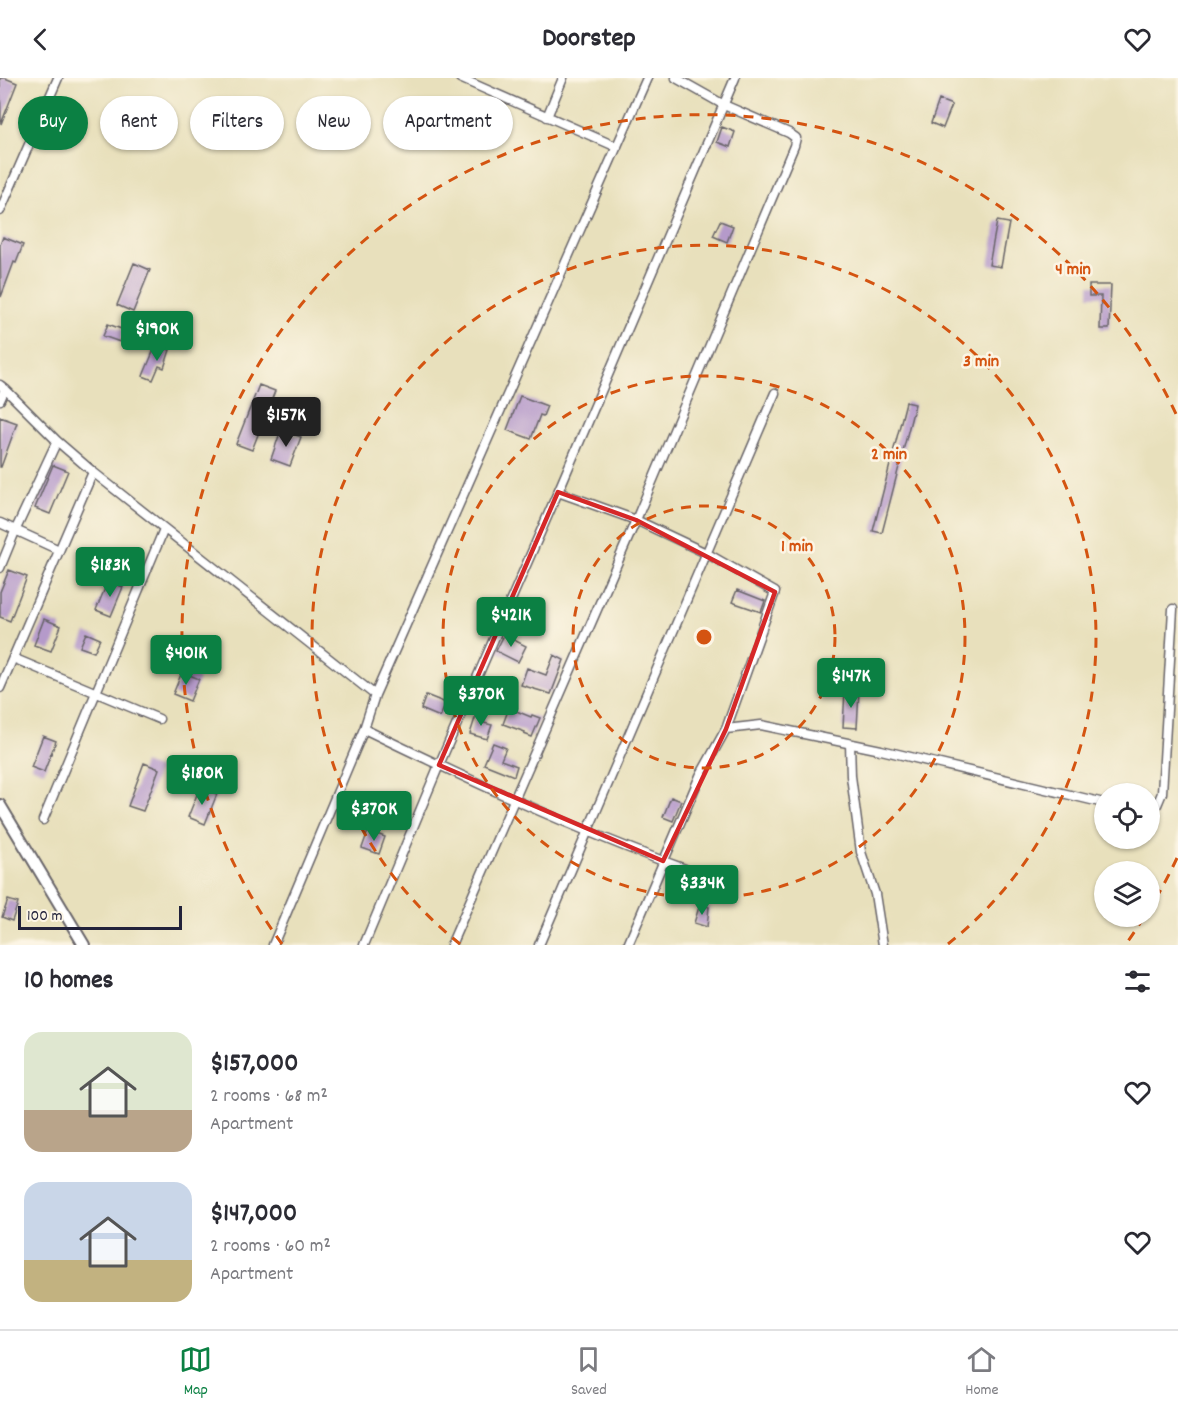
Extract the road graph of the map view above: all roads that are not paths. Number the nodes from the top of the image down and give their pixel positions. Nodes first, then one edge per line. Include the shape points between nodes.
1 (58, 78) edge
2 (460, 78) edge
3 (563, 78) edge
4 (647, 78) edge
5 (676, 78) edge
6 (735, 78) edge
7 (472, 81) edge
8 (724, 105) junction
9 (547, 117) junction
10 (616, 147) junction
11 (0, 211) edge
12 (3, 387) edge
13 (775, 393) dead end
14 (0, 400) edge
15 (57, 441) junction
16 (93, 472) junction
17 (558, 492) junction
18 (636, 520) junction
19 (0, 523) edge
20 (16, 529) junction
21 (164, 529) junction
22 (59, 550) junction
23 (706, 553) junction
24 (0, 568) edge
25 (1173, 609) dead end
26 (13, 657) junction
27 (0, 688) edge
28 (96, 692) junction
29 (375, 694) junction
30 (159, 719) dead end
31 (364, 729) junction
32 (726, 729) junction
33 (850, 744) junction
34 (439, 765) junction
35 (1160, 798) edge
36 (515, 799) junction
37 (1094, 801) edge
38 (0, 805) edge
39 (43, 820) dead end
40 (588, 831) junction
41 (663, 861) junction
42 (685, 869) dead end
43 (84, 945) edge
44 (273, 945) edge
45 (364, 945) edge
46 (451, 945) edge
47 (539, 945) edge
48 (628, 945) edge
49 (883, 945) edge

1 - 11 street
2 - 7 street
3 - 9 street
4 - 10 street
5 - 8 street
6 - 8 street
7 - 9 street
8 - 17 street
8 - 18 street via 789,133 796,138 795,146
9 - 10 street
10 - 29 street
12 - 14 street
12 - 15 street
13 - 23 street
15 - 16 street
15 - 20 street
16 - 21 street
16 - 22 street
17 - 18 street
17 - 34 street
18 - 23 street
18 - 36 street
19 - 20 street
20 - 22 street
20 - 24 street
21 - 28 street
21 - 29 street
22 - 26 street
23 - 32 street via 775,592
23 - 40 street
25 - 35 street
26 - 27 street
26 - 28 street
28 - 30 street
28 - 39 street
29 - 31 street
31 - 34 street
31 - 44 street
32 - 33 street via 761,725
32 - 41 street via 700,776
33 - 37 street
33 - 49 street via 861,852 875,894
34 - 36 street
34 - 45 street
36 - 40 street
36 - 46 street
38 - 43 street
40 - 41 street
40 - 47 street
41 - 42 street
41 - 48 street

